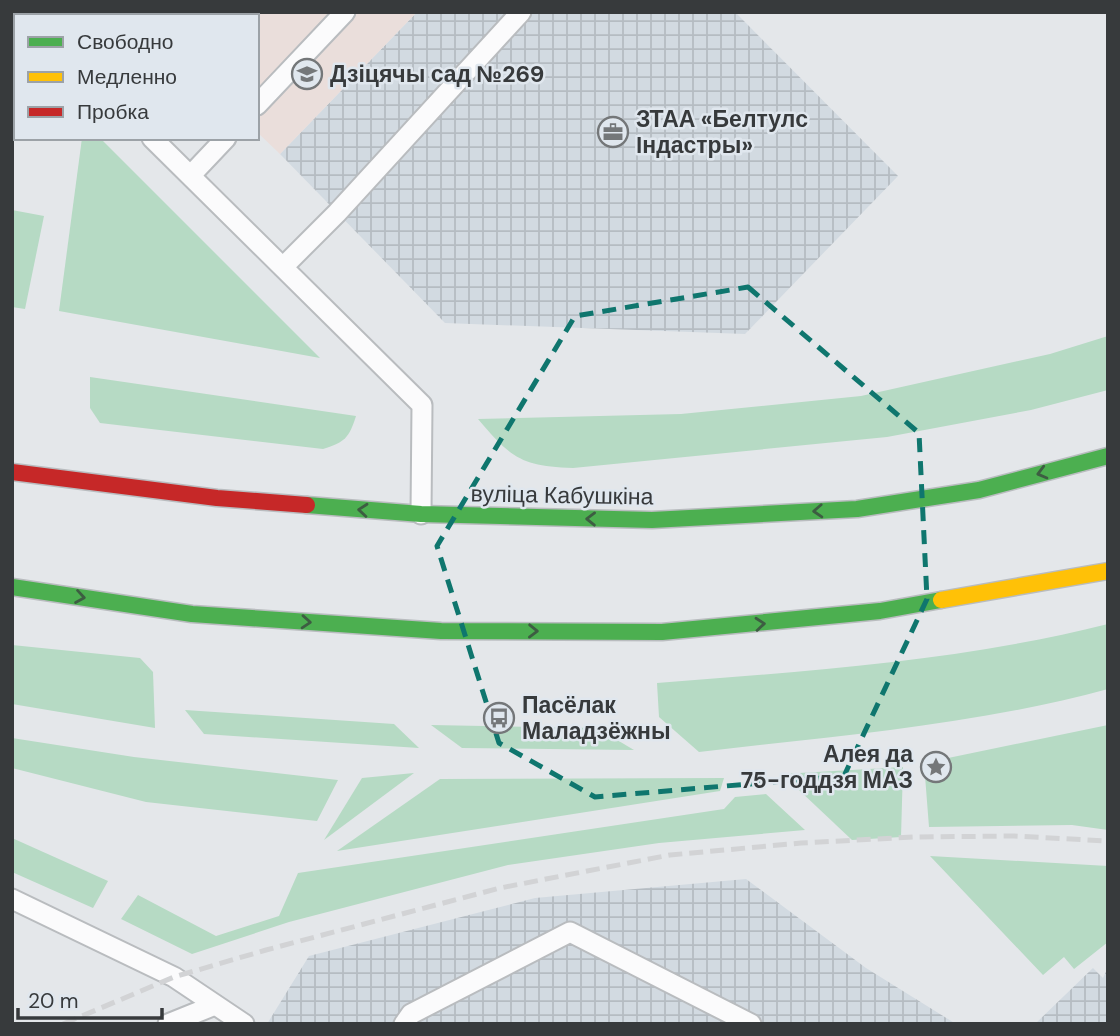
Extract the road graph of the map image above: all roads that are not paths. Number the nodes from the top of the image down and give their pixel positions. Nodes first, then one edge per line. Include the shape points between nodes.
1 (345, 12) edge
2 (521, 12) edge
3 (259, 103) edge
4 (154, 140) edge
5 (224, 140) edge
6 (191, 175) junction
7 (283, 267) junction
8 (1108, 456) edge
9 (12, 472) edge
10 (421, 514) junction
11 (1108, 571) edge
12 (12, 587) edge
13 (12, 899) edge
14 (215, 1005) junction
15 (168, 1024) edge
16 (244, 1024) edge
17 (404, 1024) edge
18 (751, 1024) edge

1 - 3 lane
2 - 7 lane
4 - 6 lane
5 - 6 lane
6 - 7 lane
7 - 10 lane via 422,405
8 -> 10 main road, вуліца Кабушкіна via 979,490 857,509 652,520
10 -> 9 main road, вуліца Кабушкіна via 217,498
12 -> 11 main road via 192,614 441,631 662,632 880,611
13 - 14 lane via 174,977
14 - 15 lane
14 - 16 lane
17 - 18 lane via 411,1014 570,932

